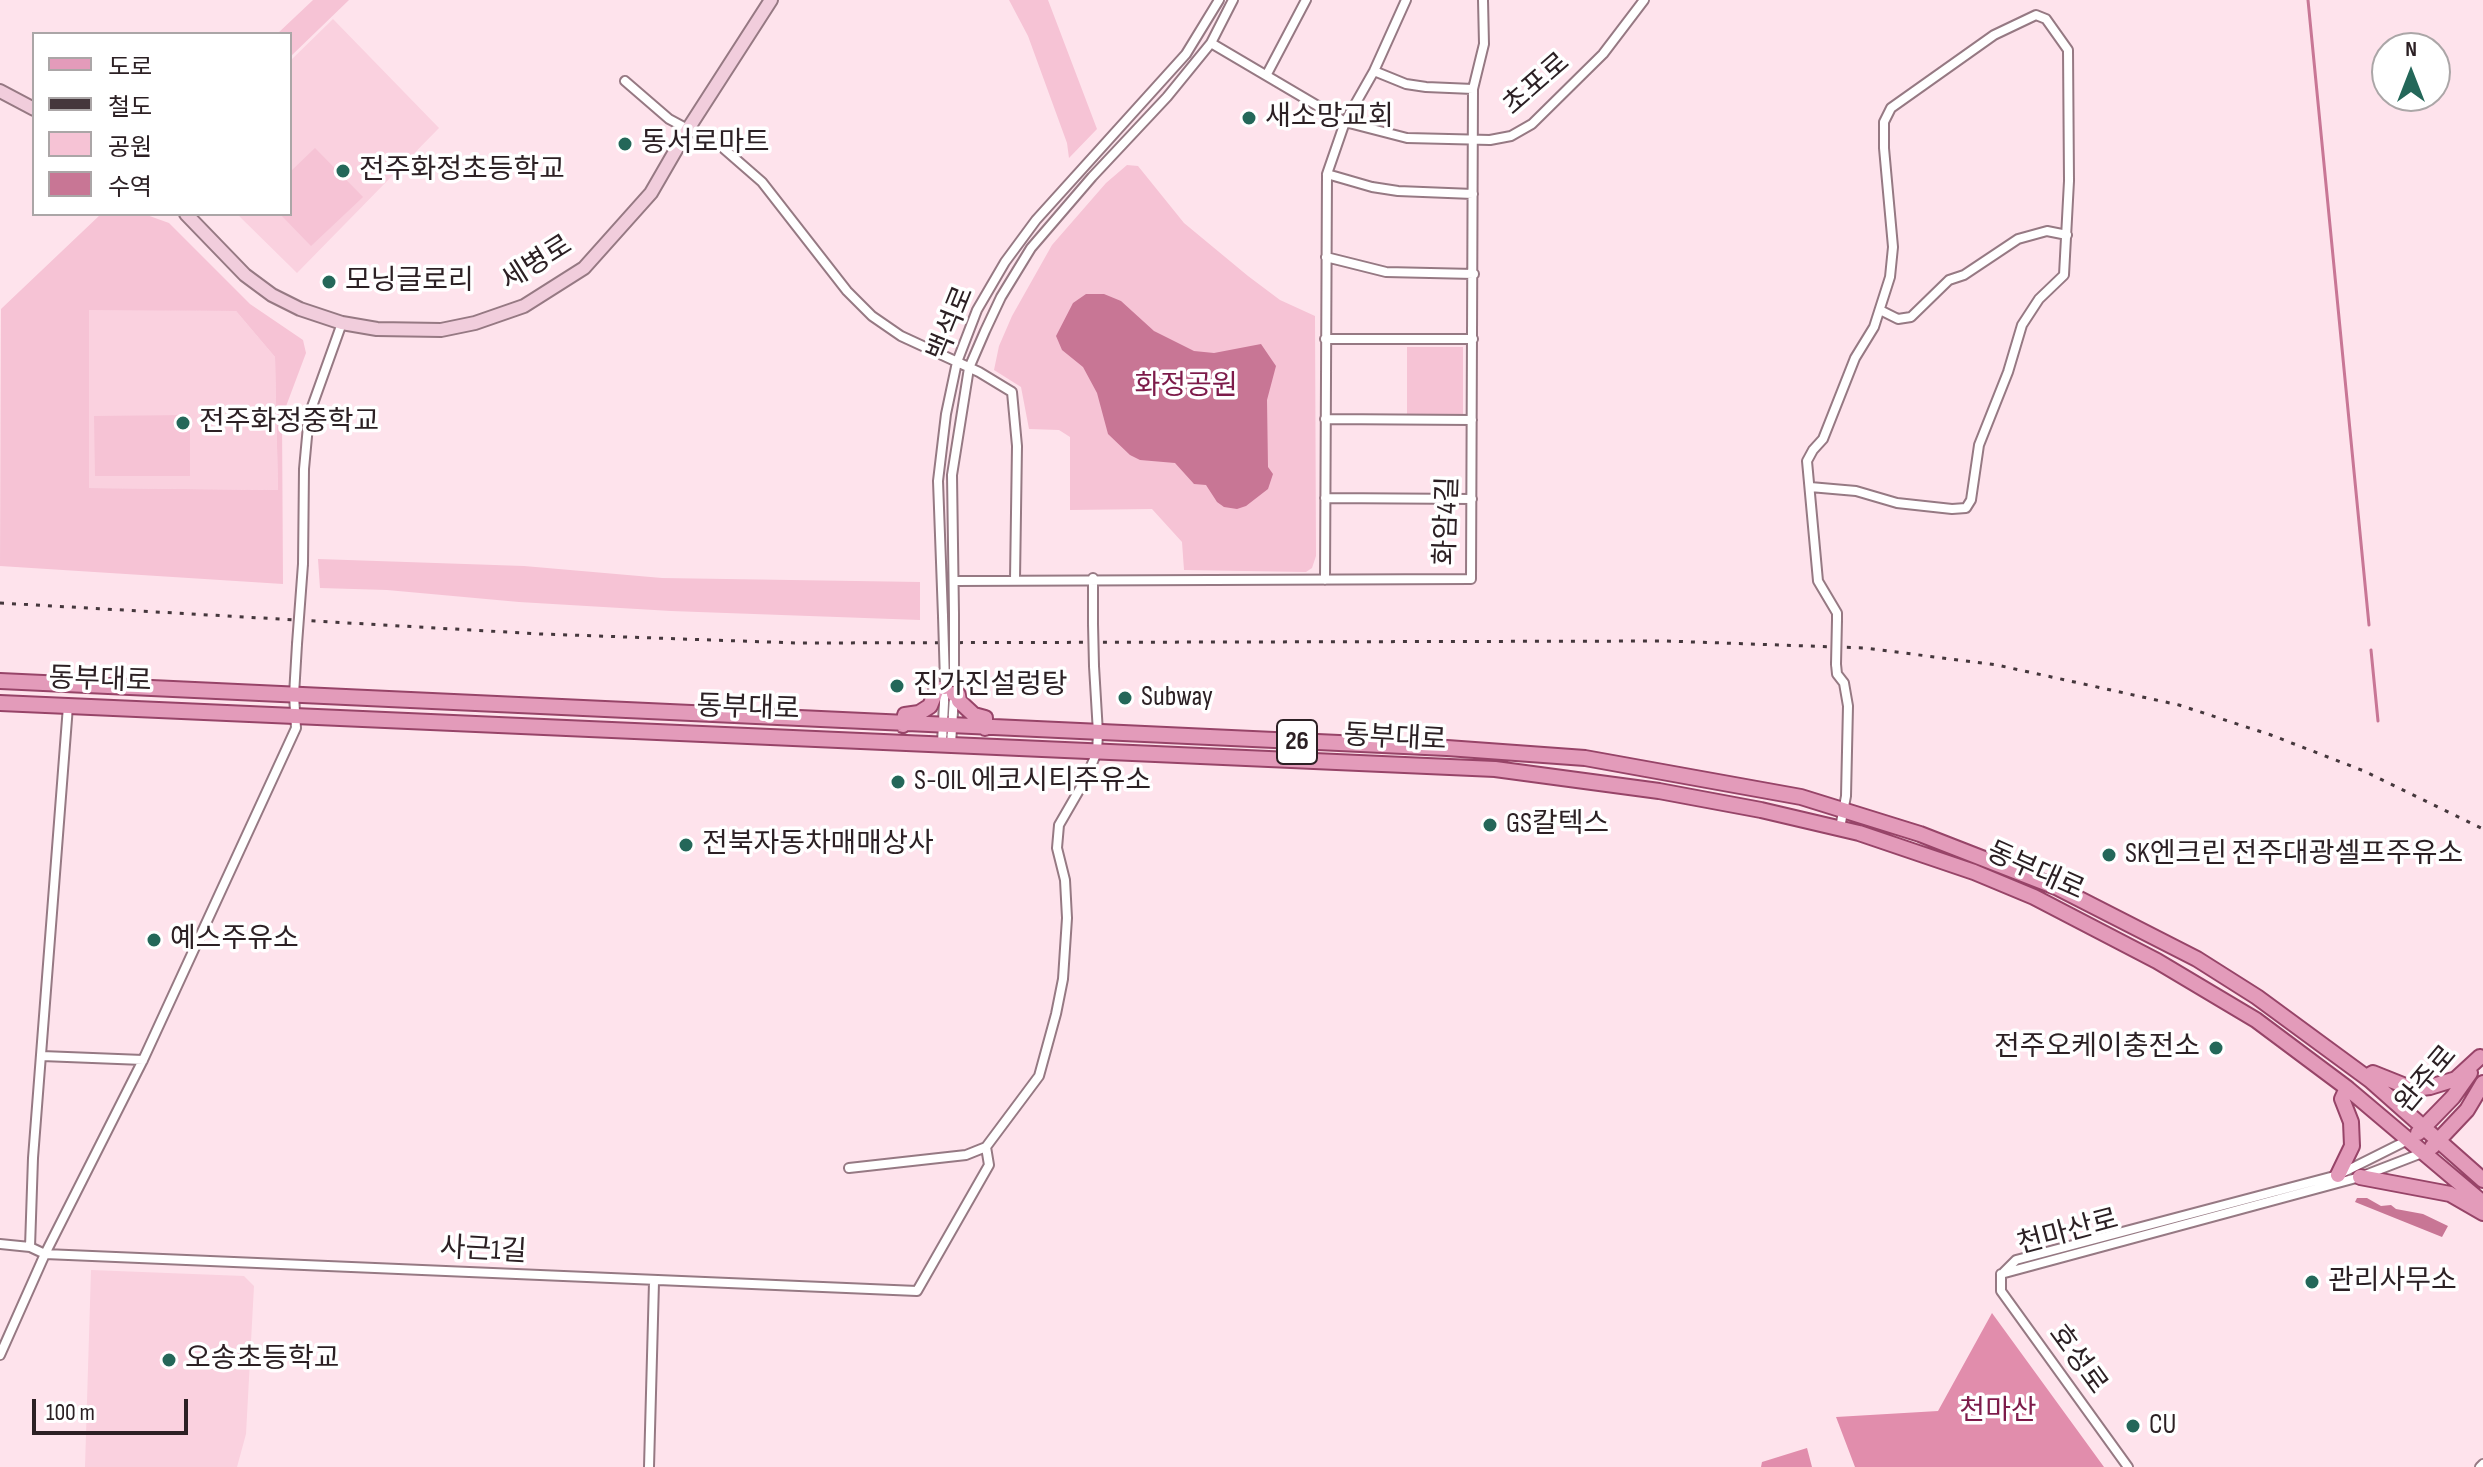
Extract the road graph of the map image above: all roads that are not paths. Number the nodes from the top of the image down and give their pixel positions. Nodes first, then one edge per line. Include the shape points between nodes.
1 (771, 0) edge
2 (1219, 0) edge
3 (1233, 0) edge
4 (1306, 0) edge
5 (1406, 0) edge
6 (1483, 0) edge
7 (1644, 0) edge
8 (1211, 43) junction
9 (1374, 71) junction
10 (1267, 74) junction
11 (625, 81) dead end
12 (1473, 89) junction
13 (0, 91) edge
14 (32, 108) edge
15 (1345, 122) junction
16 (688, 129) junction
17 (1474, 141) junction
18 (1327, 174) junction
19 (1473, 194) junction
20 (188, 216) edge
21 (2067, 235) junction
22 (1326, 257) junction
23 (1474, 274) junction
24 (1880, 310) junction
25 (342, 323) junction
26 (1325, 339) junction
27 (1473, 339) junction
28 (957, 362) junction
29 (969, 368) junction
30 (1325, 419) junction
31 (1472, 420) junction
32 (1810, 487) junction
33 (1325, 498) junction
34 (1472, 499) junction
35 (1093, 578) junction
36 (1015, 579) junction
37 (1325, 580) junction
38 (954, 581) junction
39 (0, 681) edge
40 (950, 686) junction
41 (294, 695) junction
42 (0, 703) edge
43 (68, 706) junction
44 (297, 716) junction
45 (903, 725) junction
46 (948, 727) junction
47 (985, 728) junction
48 (1098, 733) junction
49 (947, 744) junction
50 (1097, 752) junction
51 (1844, 811) junction
52 (1840, 828) junction
53 (2482, 1055) edge
54 (42, 1056) junction
55 (143, 1060) junction
56 (2364, 1078) junction
57 (2483, 1083) edge
58 (2347, 1088) junction
59 (2425, 1127) junction
60 (2408, 1140) junction
61 (2439, 1143) junction
62 (986, 1147) junction
63 (2422, 1153) junction
64 (849, 1168) dead end
65 (2338, 1175) junction
66 (2360, 1177) junction
67 (2483, 1180) edge
68 (2483, 1203) edge
69 (2483, 1213) edge
70 (0, 1244) edge
71 (30, 1247) junction
72 (45, 1254) junction
73 (2001, 1274) junction
74 (654, 1282) junction
75 (0, 1355) edge
76 (649, 1467) edge
77 (2128, 1467) edge

1 - 16 street, 세병로
2 - 28 street, 백석로 via 1186,54 1068,181 1005,262 977,310
3 - 8 street, 백석로
4 - 10 street
5 - 9 street
6 - 12 street, 화암4길 via 1484,44
7 - 17 street, 초포로 via 1603,54 1532,124 1511,136
8 - 10 street, 초포로
8 - 29 street, 백석로 via 1031,248 1001,297
9 - 12 street via 1406,84
9 - 15 street
10 - 15 street, 초포로
11 - 16 street
12 - 17 street, 화암4길
13 - 14 street
15 - 17 street, 초포로 via 1407,138
15 - 18 street
16 - 25 street, 세병로 via 651,193 584,268 524,306 443,329
16 - 28 street via 723,148 762,182 872,316
17 - 19 street, 화암4길
18 - 19 street via 1398,191
18 - 22 street
19 - 23 street, 화암4길
20 - 25 street, 세병로 via 272,295
21 - 24 street via 2047,231 2018,239 1949,280 1911,317 1898,319
21 - 24 street via 2068,50 2046,19 2036,15 1994,35 1891,108 1884,122 1884,148 1893,247
21 - 32 street via 2064,275 2022,325 1979,445 1966,508 1897,503 1856,491
22 - 23 street via 1386,272
22 - 26 street
23 - 27 street, 화암4길
24 - 32 street via 1823,439 1807,461
25 - 41 street, bridge via 309,415
26 - 27 street
26 - 30 street
27 - 31 street, 화암4길
28 - 29 street
28 - 40 street, 백석로, bridge via 938,481
29 - 36 street via 1012,392 1015,403
29 - 38 street, 백석로 via 952,475
30 - 31 street
30 - 33 street
31 - 34 street, 화암4길
32 - 51 street, bridge via 1818,581 1837,613 1837,674 1848,706
33 - 34 street
33 - 37 street
34 - 37 street, 화암4길 via 1471,579
35 - 36 street, 화암4길
35 - 37 street, 화암4길
35 - 48 street, bridge
36 - 38 street, 화암4길
38 - 40 street, 백석로, bridge
39 - 41 main road, 동부대로 / 26
40 - 45 main road via 938,686 930,706 905,715
40 - 46 street, 백석로
40 - 47 main road via 974,715 985,718
41 - 44 street
41 - 45 main road, 동부대로 / 26
42 - 43 main road, 동부대로 / 26
43 - 44 main road, 동부대로 / 26
43 - 54 street
44 - 49 main road, 동부대로 / 26
44 - 55 street
45 - 46 main road, 동부대로 / 26
46 - 47 main road, 동부대로 / 26
46 - 49 street, 백석로
47 - 48 main road, 동부대로 / 26
48 - 50 street
48 - 51 main road, 동부대로 / 26 via 1585,758 1801,797
49 - 50 main road, 동부대로 / 26
50 - 52 main road, 동부대로 / 26 via 1495,769 1659,791
50 - 62 street via 1059,825 1065,948 1044,1061 1039,1076
51 - 52 street
51 - 56 main road, 동부대로 / 26 via 2056,887 2129,923 2257,997
52 - 58 main road, 동부대로 / 26 via 2034,897 2240,1009
53 - 56 main road via 2456,1079 2430,1087 2413,1089 2373,1073
53 - 59 main road, 완주로
54 - 55 street
54 - 71 street
55 - 72 street
56 - 59 main road, 동부대로 / 26
57 - 61 main road, 완주로
58 - 60 main road, 동부대로 / 26
58 - 65 main road via 2342,1099 2351,1122 2352,1146
59 - 60 main road, 완주로
59 - 61 main road, 동부대로 / 26
60 - 63 main road, 동부대로
60 - 65 street, 천마산로
61 - 63 main road, 완주로
61 - 67 main road, 동부대로 / 26
62 - 64 street via 966,1155
62 - 74 street, 사근1길 via 989,1165 917,1291
63 - 66 street, 천마산로
63 - 68 main road, 동부대로
65 - 73 street, 천마산로 via 2016,1260
66 - 69 main road via 2450,1194
66 - 73 street, 천마산로
70 - 71 street, 사근1길
71 - 72 street, 사근1길
72 - 74 street, 사근1길
72 - 75 street
73 - 77 street, 호성로 via 2001,1291
74 - 76 street

